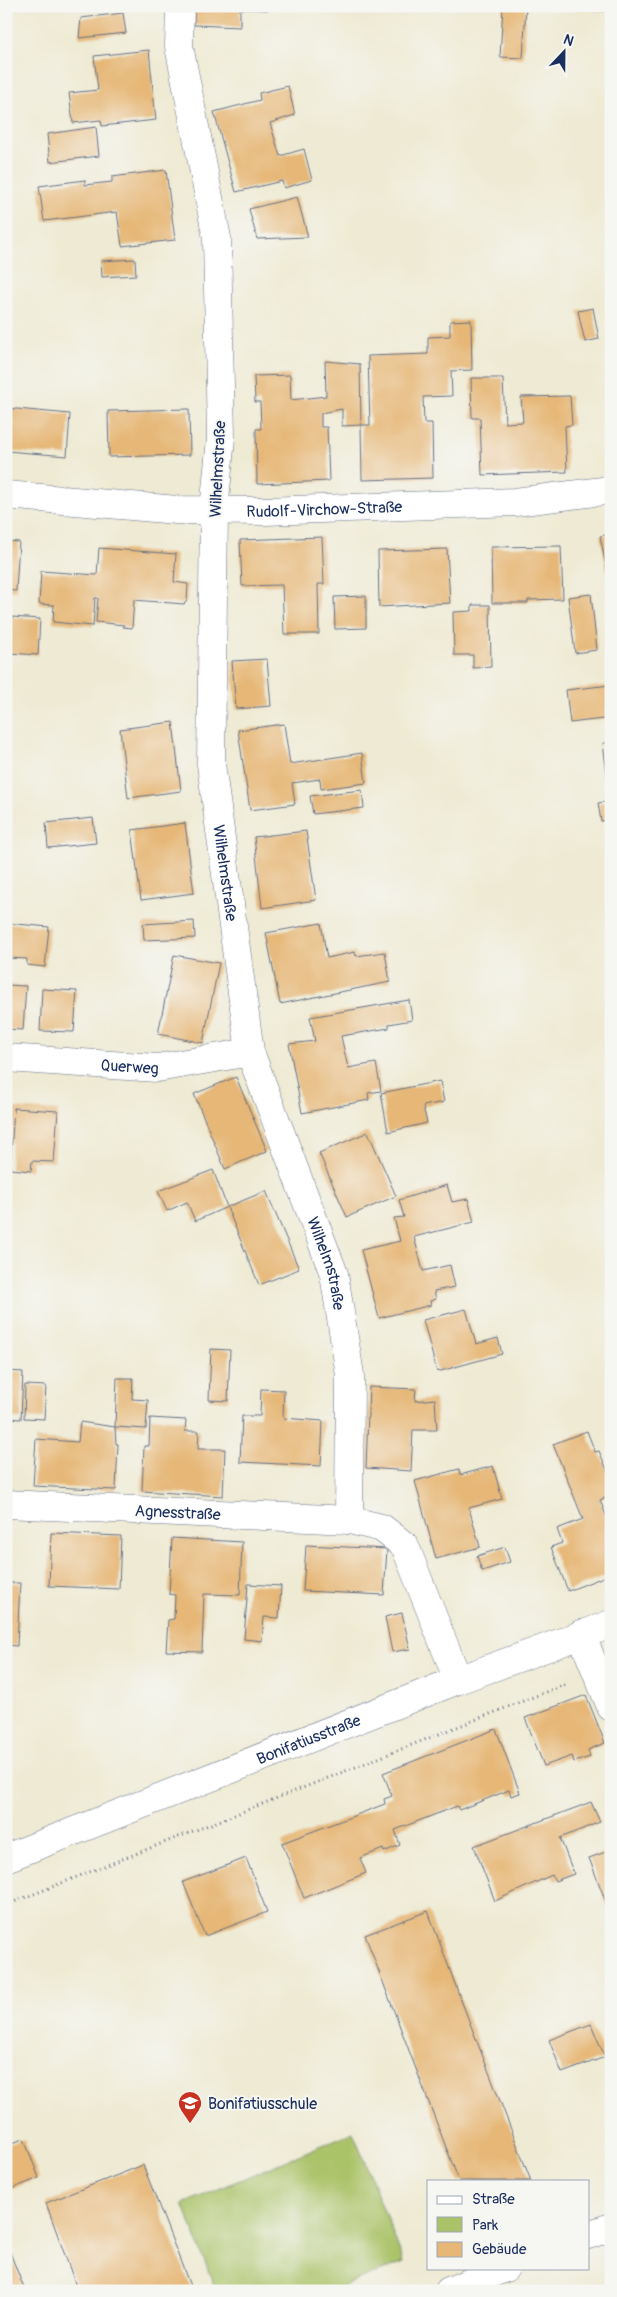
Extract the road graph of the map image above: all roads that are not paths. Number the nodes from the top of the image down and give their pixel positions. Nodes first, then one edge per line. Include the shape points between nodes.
1 (180, 6) edge
2 (611, 490) edge
3 (6, 495) edge
4 (214, 510) junction
5 (250, 1052) junction
6 (6, 1058) edge
7 (6, 1504) edge
8 (349, 1520) junction
9 (611, 1624) edge
10 (581, 1634) junction
11 (458, 1680) junction
12 (611, 1707) edge
13 (6, 1858) edge
14 (611, 2227) edge
15 (590, 2235) edge
16 (505, 2276) edge
17 (449, 2291) edge

1 - 4 street, Wilhelmstraße via 179,46 218,238 221,438
2 - 4 street, Rudolf-Virchow-Straße via 515,502
3 - 4 street, Rudolf-Virchow-Straße via 178,510
4 - 5 street, Wilhelmstraße via 211,764
5 - 6 street, Querweg via 157,1068
5 - 8 street, Wilhelmstraße via 334,1274 350,1374
7 - 8 street, Agnesstraße
8 - 11 street via 382,1528 406,1546
9 - 10 street, Bonifatiusstraße
10 - 11 street, Bonifatiusstraße
10 - 12 street
11 - 13 street, Bonifatiusstraße
14 - 15 street
16 - 17 street

